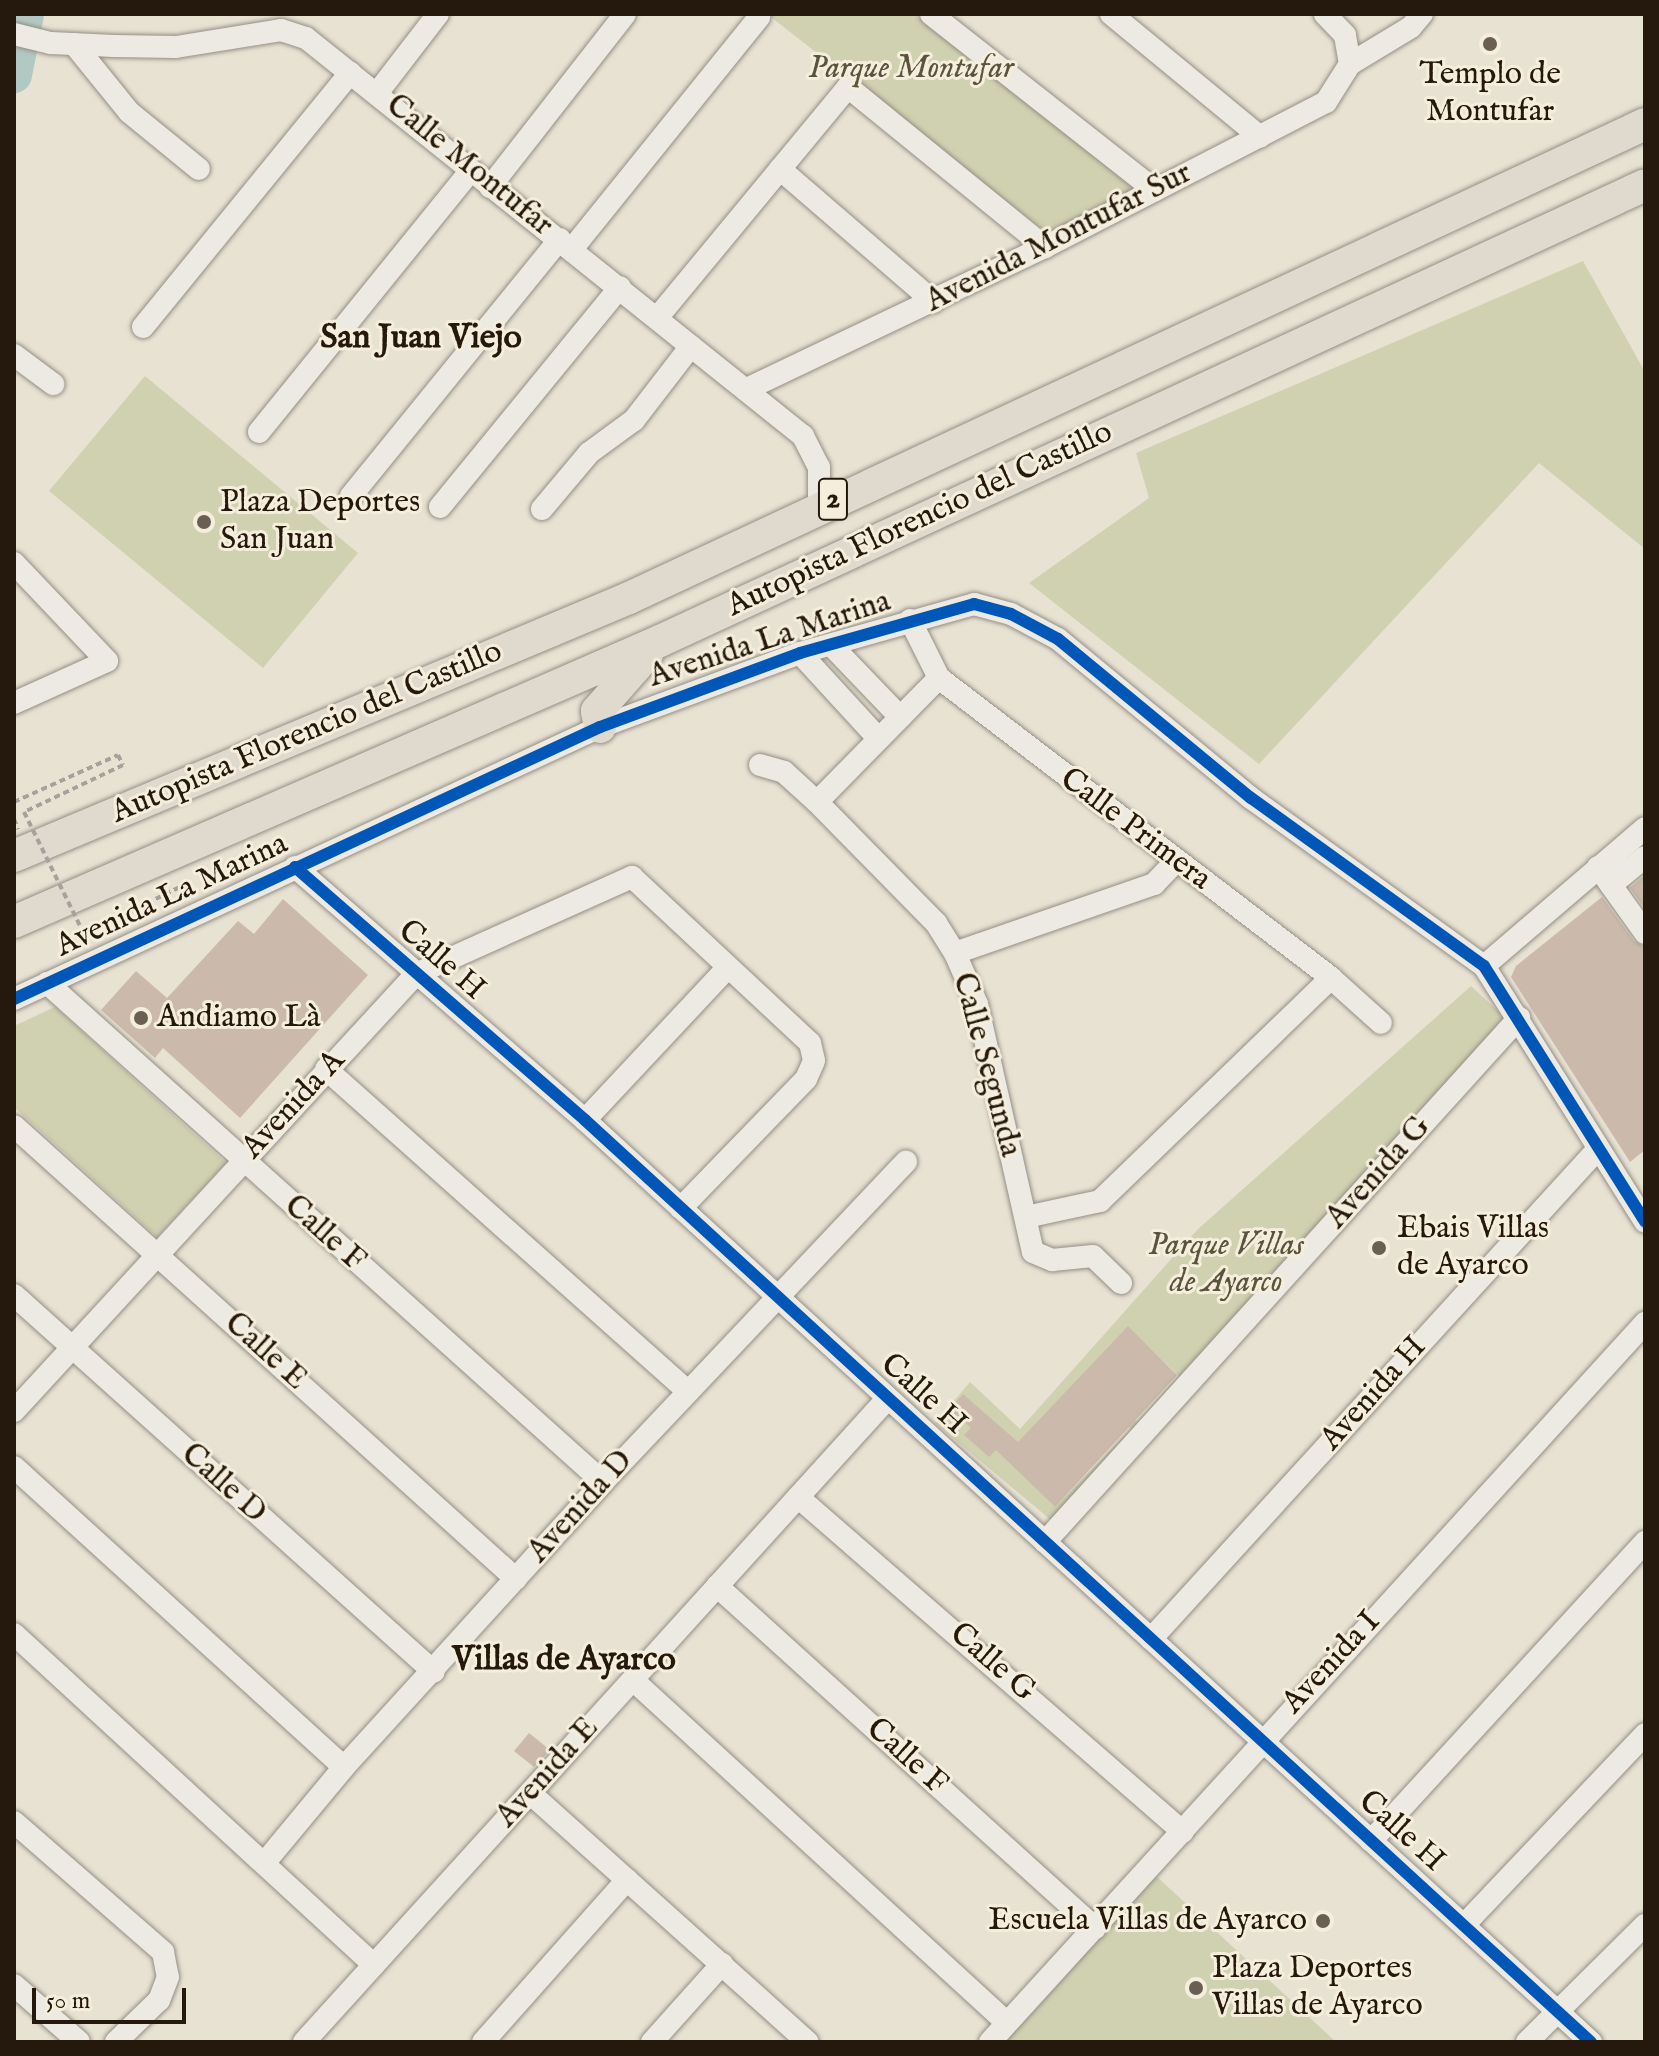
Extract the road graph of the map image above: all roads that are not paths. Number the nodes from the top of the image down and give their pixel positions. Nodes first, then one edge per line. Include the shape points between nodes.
1 (438, 14) edge
2 (625, 14) edge
3 (931, 14) edge
4 (1111, 14) edge
5 (1325, 14) edge
6 (1422, 14) edge
7 (759, 17) dead end
8 (21, 36) edge
9 (74, 44) junction
10 (1350, 64) junction
11 (350, 73) junction
12 (378, 92) junction
13 (1645, 124) edge
14 (1260, 137) junction
15 (199, 169) dead end
16 (780, 169) junction
17 (470, 171) junction
18 (1645, 185) edge
19 (490, 187) junction
20 (1155, 190) junction
21 (566, 244) junction
22 (1045, 247) junction
23 (620, 287) junction
24 (934, 302) junction
25 (657, 318) junction
26 (143, 327) dead end
27 (691, 346) junction
28 (14, 355) edge
29 (53, 384) dead end
30 (749, 388) junction
31 (259, 432) dead end
32 (351, 496) dead end
33 (819, 506) junction
34 (440, 507) dead end
35 (542, 509) dead end
36 (14, 563) edge
37 (910, 620) junction
38 (660, 641) junction
39 (831, 645) junction
40 (800, 653) junction
41 (939, 678) junction
42 (14, 703) edge
43 (900, 717) junction
44 (600, 727) junction
45 (878, 738) junction
46 (760, 765) dead end
47 (817, 802) junction
48 (1645, 828) edge
49 (14, 856) edge
50 (1645, 857) edge
51 (1175, 862) junction
52 (295, 867) junction
53 (1605, 876) junction
54 (14, 922) edge
55 (1645, 933) edge
56 (955, 953) junction
57 (1484, 966) junction
58 (728, 967) junction
59 (416, 974) junction
60 (1331, 978) junction
61 (47, 983) junction
62 (14, 999) edge
63 (1519, 1018) junction
64 (1381, 1023) dead end
65 (326, 1069) junction
66 (585, 1120) junction
67 (14, 1126) edge
68 (1598, 1149) junction
69 (242, 1161) junction
70 (906, 1162) dead end
71 (681, 1208) junction
72 (1026, 1217) junction
73 (1645, 1222) edge
74 (157, 1254) junction
75 (1121, 1283) dead end
76 (14, 1295) edge
77 (778, 1297) junction
78 (1645, 1323) edge
79 (73, 1349) junction
80 (688, 1392) junction
81 (888, 1398) junction
82 (14, 1411) edge
83 (14, 1467) edge
84 (603, 1482) junction
85 (798, 1497) junction
86 (1045, 1542) junction
87 (1645, 1542) edge
88 (516, 1579) junction
89 (717, 1586) junction
90 (14, 1634) edge
91 (1151, 1639) junction
92 (434, 1672) junction
93 (633, 1680) junction
94 (1645, 1734) edge
95 (1261, 1739) junction
96 (344, 1767) junction
97 (530, 1793) junction
98 (14, 1822) edge
99 (1183, 1832) junction
100 (1371, 1841) junction
101 (266, 1861) junction
102 (627, 1880) junction
103 (1464, 1925) junction
104 (1645, 1925) edge
105 (1095, 1928) junction
106 (722, 1964) junction
107 (374, 1965) junction
108 (14, 1985) edge
109 (1556, 2009) junction
110 (1007, 2023) junction
111 (79, 2042) edge
112 (116, 2042) edge
113 (304, 2042) edge
114 (483, 2042) edge
115 (652, 2042) edge
116 (808, 2042) edge
117 (990, 2042) edge
118 (1527, 2042) edge
119 (1591, 2042) edge

1 - 12 street
2 - 19 street
3 - 20 street
4 - 14 street
5 - 10 street via 1345,35
6 - 10 street via 1411,27
7 - 21 street
8 - 9 street, Calle Montufar
9 - 11 street, Calle Montufar via 176,47 281,30 306,38
9 - 15 street via 129,112
10 - 14 street, Avenida Montufar Sur via 1326,102
11 - 12 street, Calle Montufar
11 - 26 street
12 - 17 street, Calle Montufar
13 - 33 highway, Autopista Florencio del Castillo / 2
14 - 20 street, Avenida Montufar Sur
16 - 22 street via 848,87
16 - 24 street
16 - 25 street
17 - 19 street, Calle Montufar
17 - 31 street
18 - 38 highway, Autopista Florencio del Castillo / 2
19 - 21 street, Calle Montufar
20 - 22 street, Avenida Montufar Sur
21 - 23 street, Calle Montufar
21 - 32 street
22 - 24 street, Avenida Montufar Sur
23 - 25 street, Calle Montufar
23 - 34 street
24 - 30 street, Avenida Montufar Sur
25 - 27 street, Calle Montufar
27 - 30 street, Calle Montufar
27 - 35 street via 634,420 589,453
28 - 29 street
30 - 33 street, Calle Montufar via 814,451
33 - 49 highway, Autopista Florencio del Castillo / 2 via 629,598
36 - 42 street via 107,661
37 - 39 street, Avenida La Marina
37 - 41 street, Calle Primera
37 - 57 street, Avenida La Marina via 974,604 1011,614 1058,639 1251,798
38 - 44 highway via 597,711
38 - 54 highway, Autopista Florencio del Castillo / 2
39 - 40 street, Avenida La Marina
39 - 43 street
40 - 44 street, Avenida La Marina
40 - 45 street
41 - 43 street
41 - 51 street, Calle Primera
43 - 45 street
44 - 52 street, Avenida La Marina
45 - 47 street
46 - 47 street, Calle Segunda via 784,772
47 - 56 street, Calle Segunda via 936,923
48 - 53 street
50 - 53 street
51 - 56 street via 1154,884
51 - 60 street, Calle Primera
52 - 59 street, Calle H
52 - 61 street, Avenida La Marina
53 - 55 street
53 - 57 street
56 - 72 street, Calle Segunda via 977,1004
57 - 63 street
58 - 59 street, Avenida A via 632,877
58 - 66 street
58 - 71 street via 810,1043 814,1061 806,1079
59 - 65 street, Avenida A
59 - 66 street, Calle H
60 - 64 street, Calle Primera
60 - 72 street via 1100,1201
61 - 62 street, Avenida La Marina
61 - 69 street, Calle F
63 - 68 street
63 - 86 street, Avenida G
65 - 69 street, Avenida A
65 - 80 street
66 - 71 street, Calle H
67 - 74 street, Calle E
68 - 73 street
68 - 91 street, Avenida H
69 - 74 street, Avenida A
69 - 84 street, Calle F
70 - 77 street, Avenida D
71 - 77 street, Calle H
72 - 75 street, Calle Segunda via 1033,1252 1041,1259 1093,1256
74 - 79 street, Avenida A
74 - 88 street, Calle E
76 - 79 street, Calle D
77 - 80 street, Avenida D
77 - 81 street, Calle H
78 - 95 street, Avenida I
79 - 82 street, Avenida A
79 - 92 street, Calle D
80 - 84 street, Avenida D
81 - 85 street, Avenida E
81 - 86 street, Calle H
83 - 96 street
84 - 88 street, Avenida D
85 - 89 street, Avenida E
85 - 99 street, Calle G
86 - 91 street, Calle H
87 - 100 street
88 - 92 street, Avenida D
89 - 93 street, Avenida E
89 - 105 street, Calle F
90 - 101 street
91 - 95 street, Calle H
92 - 96 street, Avenida D
93 - 97 street, Avenida E
93 - 110 street
94 - 103 street
95 - 99 street, Avenida I
95 - 100 street, Calle H
96 - 101 street, Avenida D
97 - 102 street
97 - 107 street, Avenida E
98 - 112 street via 163,1952 168,1977 159,2000
99 - 105 street, Avenida I
100 - 103 street, Calle H
101 - 107 street
102 - 106 street
102 - 114 street
103 - 109 street, Calle H
104 - 109 street
105 - 110 street, Avenida I
106 - 115 street
106 - 116 street
107 - 113 street, Avenida E
108 - 111 street
109 - 118 street
109 - 119 street, Calle H
110 - 117 street, Avenida I

